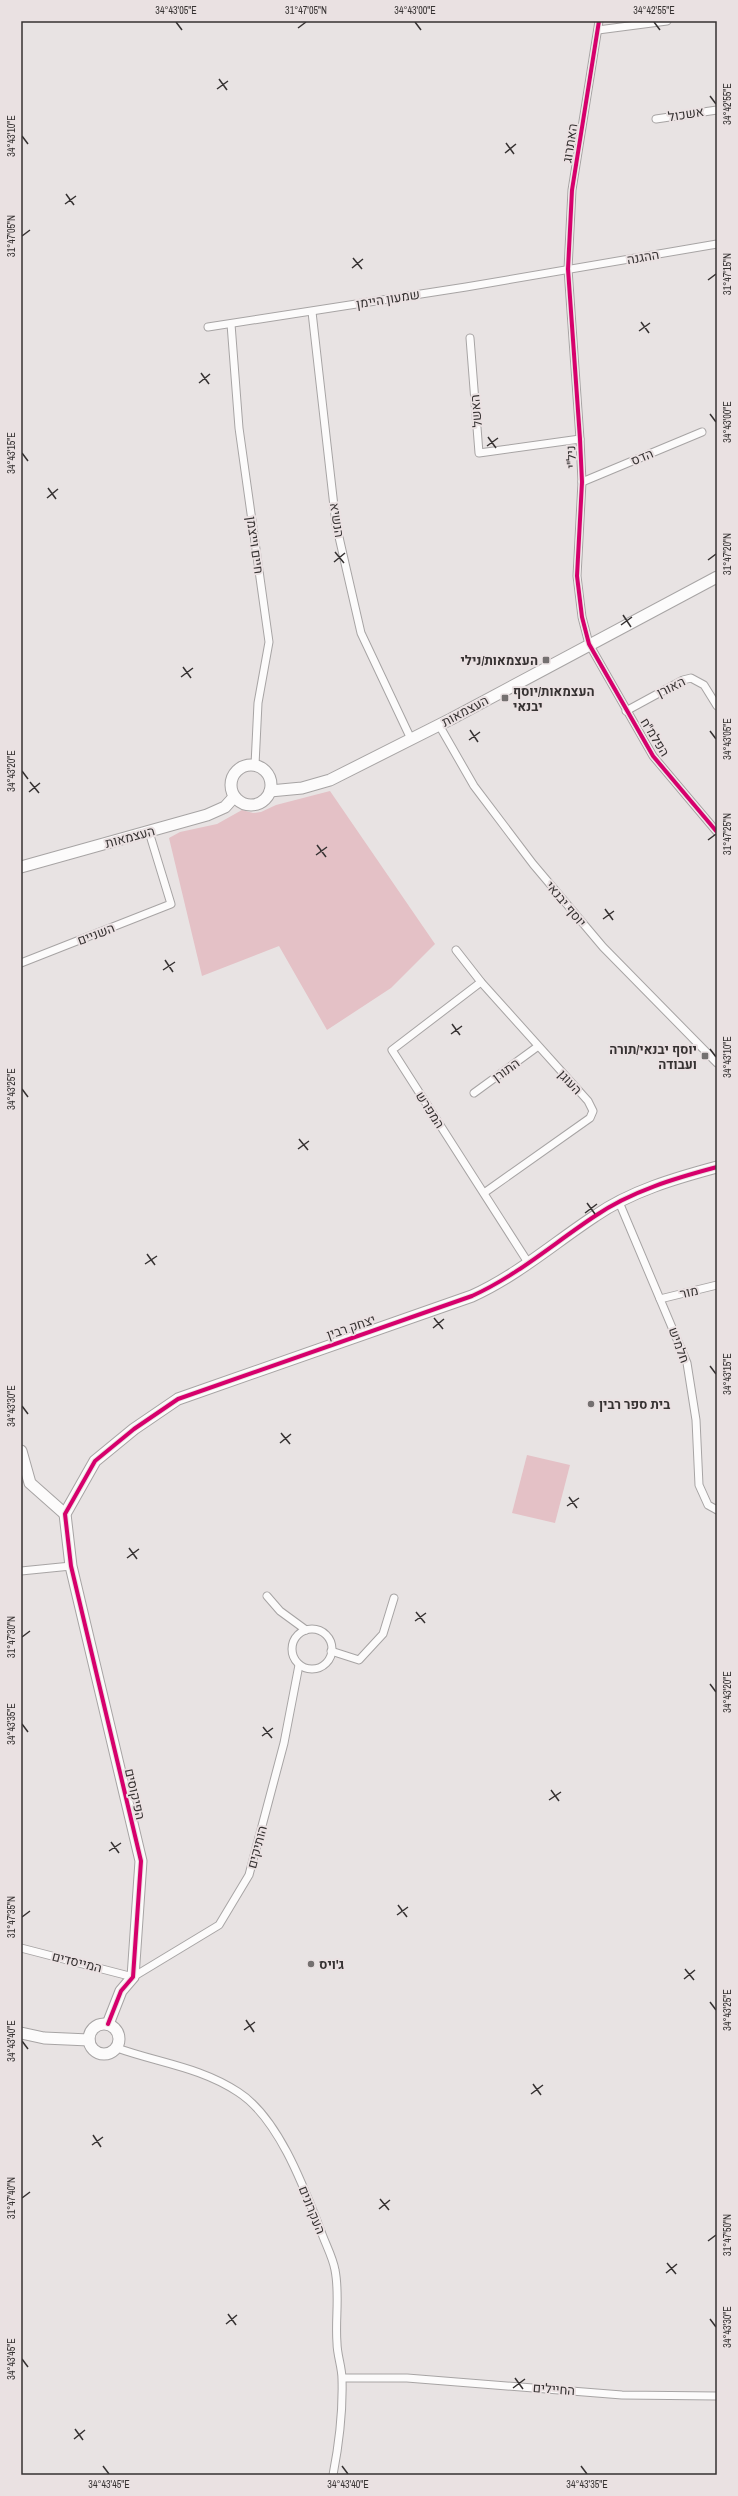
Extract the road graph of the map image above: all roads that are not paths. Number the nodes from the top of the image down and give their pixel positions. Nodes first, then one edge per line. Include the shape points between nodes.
1 (599, 21) edge
2 (667, 21) edge
3 (598, 30) junction
4 (717, 110) edge
5 (656, 119) dead end
6 (717, 244) edge
7 (568, 269) junction
8 (312, 312) junction
9 (230, 324) junction
10 (208, 327) dead end
11 (470, 338) dead end
12 (702, 432) dead end
13 (580, 438) junction
14 (582, 482) junction
15 (717, 577) edge
16 (589, 644) junction
17 (714, 695) edge
18 (717, 706) edge
19 (626, 711) junction
20 (440, 724) junction
21 (411, 739) junction
22 (255, 765) junction
23 (270, 791) junction
24 (234, 797) junction
25 (149, 832) junction
26 (717, 832) edge
27 (21, 867) edge
28 (456, 950) dead end
29 (21, 963) edge
30 (481, 982) junction
31 (538, 1047) junction
32 (717, 1063) edge
33 (474, 1093) dead end
34 (717, 1167) edge
35 (484, 1193) junction
36 (619, 1202) junction
37 (529, 1264) junction
38 (717, 1286) edge
39 (660, 1298) junction
40 (21, 1451) edge
41 (717, 1510) edge
42 (65, 1514) junction
43 (71, 1566) junction
44 (21, 1571) edge
45 (267, 1596) dead end
46 (394, 1598) dead end
47 (306, 1630) junction
48 (331, 1651) junction
49 (299, 1665) junction
50 (21, 1948) edge
51 (132, 1977) junction
52 (108, 2024) junction
53 (21, 2033) edge
54 (89, 2040) junction
55 (117, 2048) junction
56 (342, 2378) junction
57 (717, 2396) edge
58 (333, 2475) edge

1 - 3 street, האתרוג
2 - 3 street
3 - 7 street, האתרוג via 572,190
4 - 5 street, אשכול
6 - 7 street, ההגנה
7 - 8 street, שמעון היימן
7 - 13 street, ניל"י
8 - 9 street, שמעון היימן
8 - 21 street, הנשיא via 336,524 359,625
9 - 10 street, שמעון היימן
9 - 22 street, חיים וייצמן via 239,428 268,642 258,703
11 - 13 street, האשל via 479,453
12 - 14 street, הדס
13 - 14 street, ניל"י
14 - 16 street, ניל"י via 577,576 582,617
15 - 16 street, העצמאות
16 - 19 street, הפלמ"ח
16 - 20 street, העצמאות
17 - 18 street, האורן
17 - 19 street, האורן via 704,685 691,678
19 - 26 street, הפלמ"ח via 653,756
20 - 21 street, העצמאות
20 - 32 street, יוסף יבנאי via 474,786 542,875 603,947
21 - 23 street, העצמאות via 330,780 302,788
22 - 23 street via 266,772
22 - 24 street via 243,767 234,774 231,786
23 - 24 street via 262,801 251,805
24 - 25 street, העצמאות via 230,803 217,811
25 - 27 street, העצמאות
25 - 29 street, השניים via 171,904
28 - 30 street, העוגן
30 - 31 street, העוגן
30 - 35 street, המפרש via 392,1050
31 - 33 street, התורן
31 - 35 street, העוגן via 588,1102 593,1111 590,1118
34 - 36 street, יצחק רבין via 680,1177
35 - 37 street, המפרש
36 - 37 street, יצחק רבין via 595,1215
36 - 39 street, חלמיש
37 - 42 street, יצחק רבין via 501,1283 472,1296 178,1399 134,1429 95,1461
38 - 39 street, מור
39 - 41 street, חלמיש via 687,1363 692,1385 698,1440 697,1473 708,1505
40 - 42 street via 30,1483
42 - 43 street
43 - 44 street
43 - 51 street, הפיקוסים via 141,1861
45 - 47 street via 280,1611
46 - 48 street via 383,1634 360,1660
47 - 48 street via 324,1633
47 - 49 street via 293,1642 292,1654
48 - 49 street via 327,1662 322,1666 310,1669
49 - 51 street, הותיקים via 284,1743 249,1875 219,1925
50 - 51 street, המייסדים
51 - 52 street via 120,1992
52 - 54 street via 100,2024 93,2028
52 - 55 street via 117,2030 119,2035
53 - 54 street via 44,2038
54 - 55 street via 92,2048 98,2053 110,2053
55 - 56 street, העקרונים via 205,2074 239,2093 264,2118 280,2139 309,2199 335,2270 338,2313 336,2343
56 - 57 street, החיילים via 407,2378 622,2395
56 - 58 street, העקרונים via 338,2449

